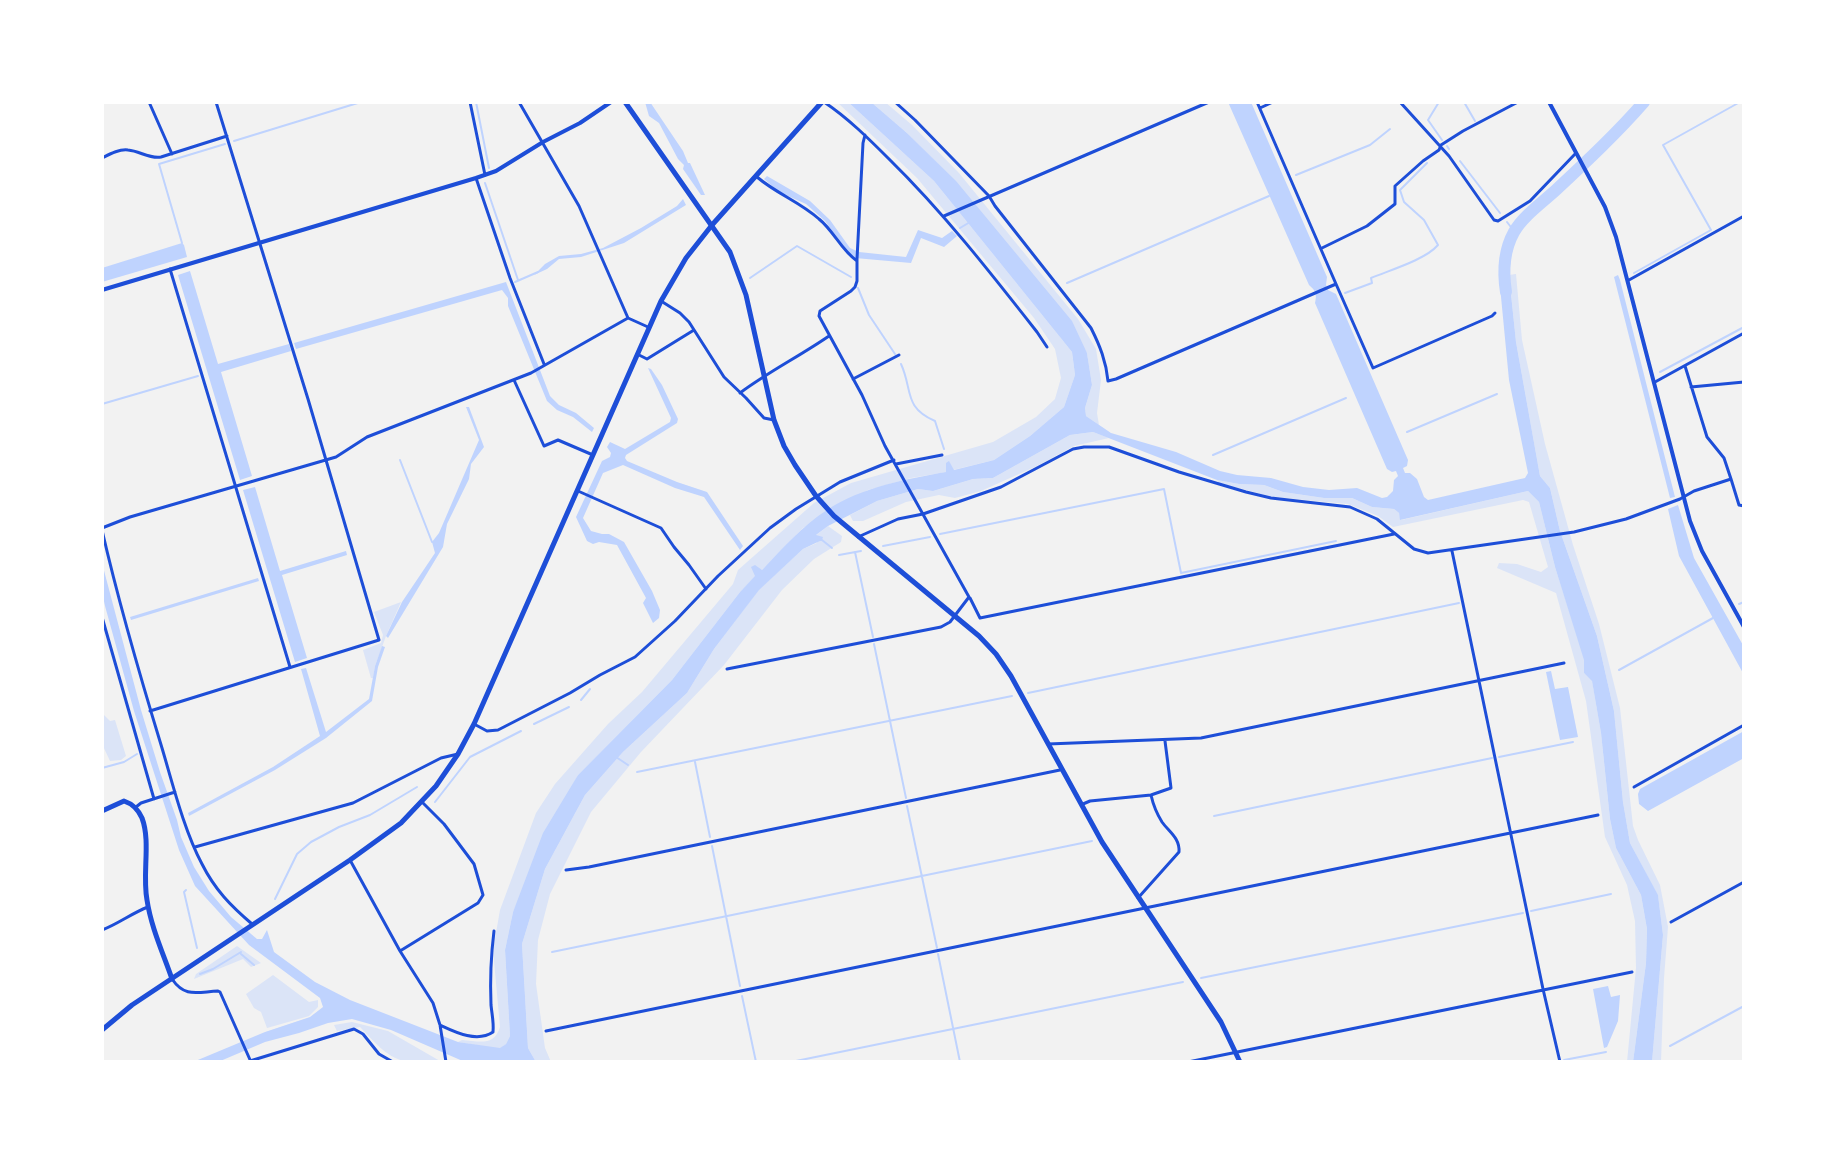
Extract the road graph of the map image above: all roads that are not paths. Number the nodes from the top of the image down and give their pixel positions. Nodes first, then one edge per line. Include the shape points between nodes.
1 (149, 102) edge
2 (216, 102) edge
3 (470, 102) edge
4 (519, 102) edge
5 (611, 102) edge
6 (625, 102) edge
7 (823, 102) edge
8 (895, 102) edge
9 (1209, 102) edge
10 (1257, 102) edge
11 (1273, 102) edge
12 (1400, 102) edge
13 (1518, 102) edge
14 (1549, 102) edge
15 (1260, 108) junction
16 (228, 135) junction
17 (865, 135) junction
18 (543, 142) junction
19 (1441, 148) junction
20 (1576, 153) junction
21 (172, 154) junction
22 (102, 158) edge
23 (485, 175) junction
24 (755, 176) junction
25 (476, 178) junction
26 (988, 197) junction
27 (944, 216) junction
28 (1744, 216) edge
29 (712, 225) junction
30 (260, 242) junction
31 (1322, 248) junction
32 (857, 260) junction
33 (170, 269) junction
34 (1629, 280) junction
35 (1336, 284) junction
36 (102, 290) edge
37 (661, 301) junction
38 (1495, 313) dead end
39 (628, 318) junction
40 (649, 328) junction
41 (694, 330) junction
42 (1744, 333) edge
43 (829, 336) junction
44 (1047, 347) dead end
45 (637, 354) junction
46 (899, 355) dead end
47 (541, 366) junction
48 (1685, 366) junction
49 (763, 376) junction
50 (853, 379) junction
51 (514, 380) junction
52 (1655, 382) junction
53 (1744, 382) edge
54 (1691, 387) junction
55 (740, 393) junction
56 (774, 420) junction
57 (593, 455) junction
58 (942, 455) dead end
59 (326, 460) junction
60 (896, 464) junction
61 (1731, 479) junction
62 (236, 487) junction
63 (578, 491) junction
64 (816, 496) junction
65 (1684, 496) junction
66 (1744, 506) edge
67 (923, 513) junction
68 (102, 529) edge
69 (1394, 534) junction
70 (858, 537) junction
71 (1452, 551) junction
72 (706, 589) junction
73 (969, 597) junction
74 (955, 616) junction
75 (102, 617) edge
76 (1744, 627) edge
77 (1564, 663) dead end
78 (290, 667) junction
79 (727, 669) dead end
80 (1479, 680) junction
81 (150, 711) junction
82 (474, 724) junction
83 (1744, 725) edge
84 (1165, 740) junction
85 (1048, 744) junction
86 (458, 754) junction
87 (1061, 769) junction
88 (1634, 787) dead end
89 (175, 792) junction
90 (1151, 795) junction
91 (154, 799) junction
92 (422, 802) junction
93 (1081, 805) junction
94 (136, 807) junction
95 (102, 811) edge
96 (1598, 815) dead end
97 (1511, 833) junction
98 (195, 848) junction
99 (350, 860) junction
100 (566, 870) dead end
101 (1744, 882) edge
102 (1138, 898) junction
103 (148, 907) junction
104 (1145, 908) junction
105 (1671, 922) dead end
106 (252, 926) junction
107 (102, 930) edge
108 (494, 931) dead end
109 (400, 951) junction
110 (1632, 972) dead end
111 (172, 979) junction
112 (1543, 989) junction
113 (440, 1026) junction
114 (102, 1030) edge
115 (546, 1031) dead end
116 (1237, 1052) junction
117 (250, 1062) edge
118 (393, 1062) edge
119 (446, 1062) edge
120 (1188, 1062) edge
121 (1240, 1062) edge
122 (1560, 1062) edge

1 - 21 street
2 - 16 street
3 - 23 street
4 - 18 street
5 - 18 street
6 - 29 main road
7 - 17 street
7 - 24 main road
8 - 26 street
9 - 26 street
10 - 15 street
11 - 15 street
12 - 19 street
13 - 19 street
14 - 20 street
15 - 31 street
16 - 21 street
16 - 30 street
17 - 27 street
17 - 32 street
18 - 23 street
18 - 39 street via 579,206
19 - 20 street via 1498,221 1530,201
19 - 31 street via 1395,186 1395,204 1367,226
20 - 34 street via 1605,207
21 - 22 street via 154,158 126,149
23 - 25 street
24 - 29 main road
24 - 32 street via 803,205
25 - 30 street
25 - 47 street
26 - 27 street
26 - 35 street via 1091,328 1108,381
27 - 44 street
28 - 34 street
29 - 37 main road
29 - 49 main road via 730,252 746,295
30 - 33 street
30 - 59 street
31 - 35 street
32 - 43 street via 855,287 820,311
33 - 36 street
33 - 62 street
34 - 52 street
35 - 38 street via 1373,368
37 - 40 main road
37 - 41 street
39 - 40 street
39 - 47 street
40 - 45 main road
41 - 45 street via 647,359
41 - 55 street
42 - 48 street
43 - 49 street
43 - 50 street
45 - 57 main road
46 - 50 street
47 - 51 street
48 - 52 street
48 - 54 street
49 - 55 street
49 - 56 main road
50 - 60 street
51 - 57 street via 544,446 558,440
51 - 59 street via 367,437
52 - 65 street
53 - 54 street
54 - 61 street via 1707,437 1724,458
55 - 56 street via 764,418
56 - 64 main road
57 - 63 main road
58 - 60 street
59 - 62 street
59 - 78 street via 379,640
60 - 64 street via 840,482
60 - 67 street
61 - 65 street
61 - 66 street via 1739,505
62 - 68 street
62 - 78 street
63 - 72 street via 661,528
63 - 82 main road
64 - 70 main road
64 - 72 street via 770,528
65 - 71 street via 1574,532
65 - 76 street via 1702,551
67 - 69 street via 1001,487 1073,449 1098,445 1271,498 1350,507
67 - 70 street
67 - 73 street
68 - 81 street
69 - 71 street via 1414,549
69 - 73 street via 980,618
70 - 74 main road
71 - 80 street
72 - 82 street via 635,657 498,730
73 - 74 street
74 - 79 street via 941,627
74 - 85 main road via 996,654
75 - 91 street
77 - 80 street
78 - 81 street
80 - 84 street via 1201,738
80 - 97 street
81 - 89 street
82 - 86 main road
83 - 88 street
84 - 85 street
84 - 90 street via 1171,788
85 - 87 main road
86 - 92 main road
86 - 98 street via 353,803
87 - 93 main road
87 - 100 street
89 - 91 street
89 - 98 street
90 - 93 street
90 - 102 street via 1161,821 1180,846
91 - 94 street
92 - 99 main road
92 - 109 street via 474,864 483,895
93 - 102 main road
94 - 95 main road via 124,801
94 - 103 main road via 143,823
96 - 97 street
97 - 104 street
97 - 112 street
98 - 106 street via 226,901
99 - 106 main road
99 - 109 street
101 - 105 street
102 - 104 main road
103 - 107 street
103 - 111 main road
104 - 115 street
104 - 116 main road
106 - 111 main road
108 - 113 street via 493,1032 484,1037
109 - 113 street via 433,1003
110 - 112 street
111 - 114 main road
111 - 117 street via 182,991 220,992
112 - 116 street
112 - 122 street
113 - 119 street
116 - 120 street
116 - 121 main road
117 - 118 street via 354,1029

